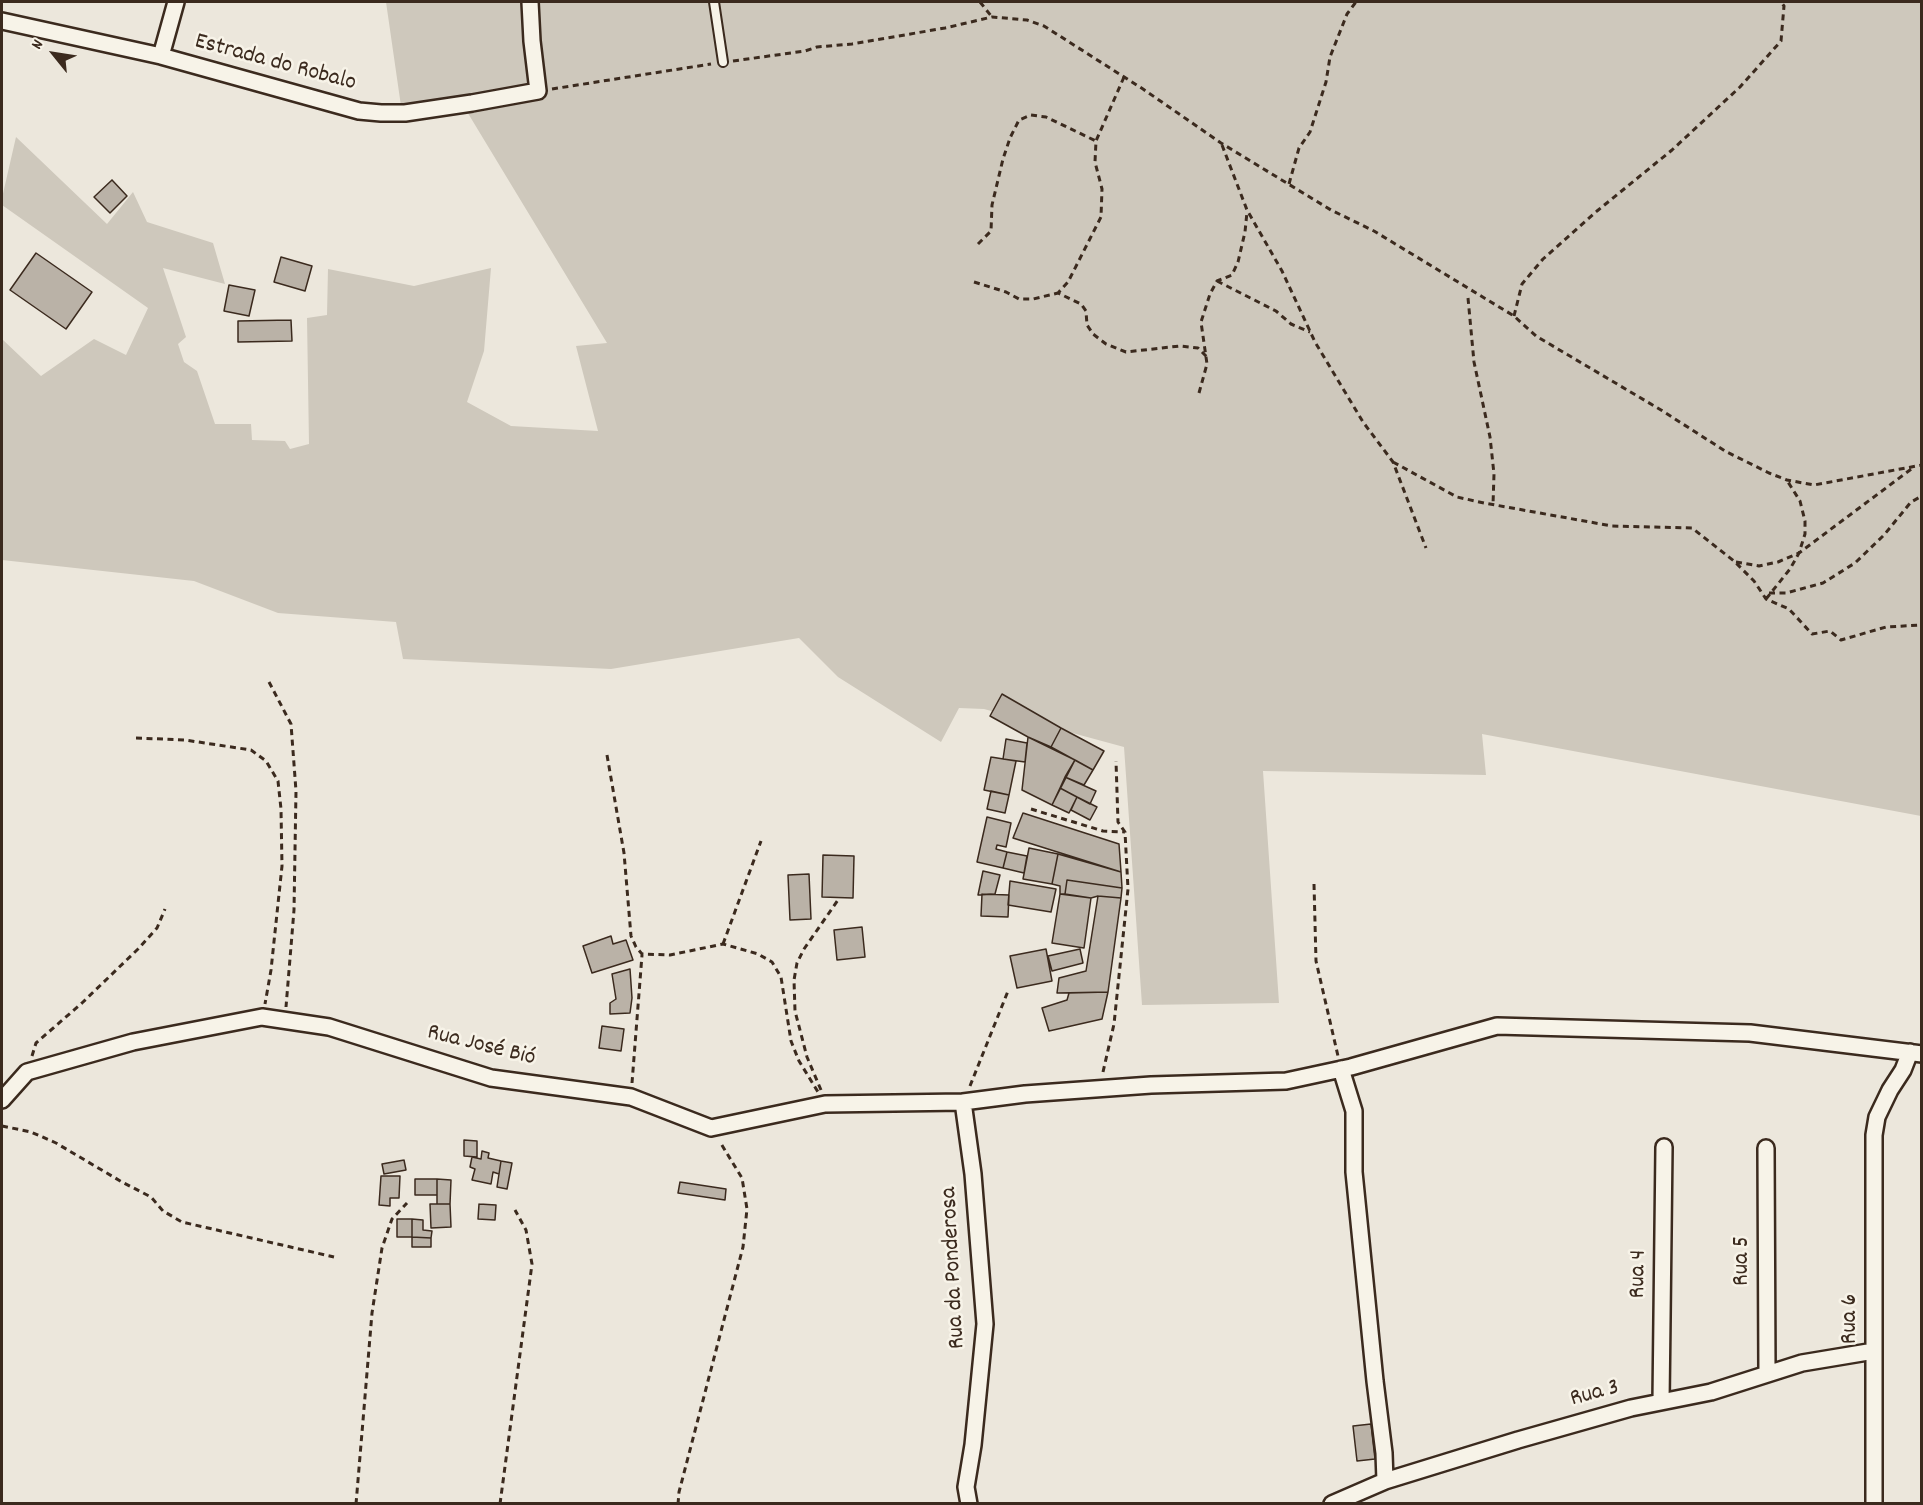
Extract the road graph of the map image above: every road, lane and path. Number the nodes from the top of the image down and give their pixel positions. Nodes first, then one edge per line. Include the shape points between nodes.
1 (176, 2) edge
2 (530, 2) edge
3 (714, 2) edge
4 (980, 2) edge
5 (1356, 2) edge
6 (1781, 2) edge
7 (992, 17) junction
8 (2, 21) edge
9 (161, 56) junction
10 (723, 62) junction
11 (1124, 77) junction
12 (538, 91) junction
13 (1096, 141) junction
14 (1221, 143) junction
15 (1288, 184) junction
16 (1247, 210) junction
17 (978, 244) dead end
18 (1217, 281) junction
19 (974, 282) dead end
20 (1058, 293) junction
21 (1468, 298) dead end
22 (1514, 316) junction
23 (1311, 333) junction
24 (1207, 357) junction
25 (1198, 393) dead end
26 (1393, 462) junction
27 (1922, 465) edge
28 (1915, 466) junction
29 (1787, 480) junction
30 (1922, 496) edge
31 (1493, 505) junction
32 (1426, 548) dead end
33 (1799, 553) junction
34 (1734, 561) junction
35 (1769, 593) junction
36 (1766, 598) junction
37 (1922, 625) edge
38 (269, 682) dead end
39 (136, 738) dead end
40 (607, 755) dead end
41 (1116, 761) dead end
42 (1031, 809) dead end
43 (1125, 832) junction
44 (761, 841) dead end
45 (1314, 884) dead end
46 (838, 900) dead end
47 (165, 909) dead end
48 (723, 944) junction
49 (642, 954) junction
50 (1922, 960) edge
51 (1922, 976) edge
52 (1008, 992) dead end
53 (262, 1017) junction
54 (285, 1021) junction
55 (1916, 1053) edge
56 (1341, 1069) junction
57 (27, 1072) junction
58 (1100, 1088) junction
59 (631, 1097) junction
60 (2, 1100) edge
61 (963, 1101) junction
62 (825, 1104) junction
63 (2, 1126) edge
64 (711, 1128) junction
65 (1664, 1147) dead end
66 (1766, 1148) dead end
67 (407, 1203) dead end
68 (515, 1210) dead end
69 (334, 1257) dead end
70 (1875, 1351) junction
71 (1767, 1374) junction
72 (1661, 1402) junction
73 (1385, 1481) junction
74 (356, 1503) edge
75 (500, 1503) edge
76 (678, 1503) edge
77 (969, 1503) edge
78 (1332, 1503) edge
79 (1874, 1503) edge

1 - 9 street
2 - 12 street
3 - 10 lane
4 - 7 path
5 - 15 path via 1347,14 1330,57 1310,132 1299,148
6 - 22 path via 1781,41 1740,87 1672,150 1543,258 1522,284
7 - 10 path via 852,44
7 - 11 path via 1027,20 1044,26
8 - 9 street, Estrada do Robalo
9 - 12 street, Estrada do Robalo via 348,108 381,113 472,104
10 - 12 path
11 - 13 path
11 - 14 path
13 - 17 path via 1046,117 1031,115 1019,120 1003,159 992,205 991,231
13 - 20 path via 1101,217 1068,282
14 - 15 path
14 - 16 path
15 - 22 path
16 - 18 path via 1238,262 1232,275
16 - 23 path
18 - 23 path
18 - 24 path via 1201,321
19 - 20 path via 1018,298
20 - 24 path via 1081,304 1087,325 1106,344 1126,352 1198,348
21 - 31 path via 1474,362 1490,436
22 - 29 path via 1536,336 1725,451
23 - 26 path via 1363,422
24 - 25 path
26 - 31 path via 1457,497
26 - 32 path
27 - 28 path
28 - 29 path via 1814,485
28 - 33 path
29 - 33 path via 1800,501 1805,521
30 - 35 path via 1911,502 1855,564 1822,583 1786,593
31 - 34 path via 1612,526 1692,528
33 - 34 path via 1759,566
33 - 35 path
34 - 36 path
35 - 36 path
36 - 37 path via 1789,609 1812,634 1830,631 1841,640 1886,627
38 - 54 path via 291,724 296,791 294,910
39 - 53 path via 185,740 250,750 266,761 278,781 282,866
40 - 49 path via 624,853 631,936
41 - 43 path via 1118,822
42 - 43 path via 1103,831
43 - 58 path via 1128,889 1114,1024
44 - 48 path
45 - 56 path via 1316,961
46 - 62 path via 804,949 794,980 795,1011
47 - 57 path via 157,928 138,949 36,1044
48 - 49 path via 670,956
48 - 62 path via 758,954 776,969 781,977 791,1041
49 - 59 path
50 - 51 path
52 - 61 path
53 - 54 street, Rua José Bió
53 - 57 street, Rua José Bió via 133,1042
54 - 59 street, Rua José Bió via 330,1027 491,1078
55 - 56 street via 1750,1033 1497,1026
55 - 70 street, Rua 6 via 1890,1090 1877,1117 1874,1135
56 - 58 street via 1286,1081
56 - 73 street via 1354,1111 1354,1172
57 - 60 street
58 - 61 street
59 - 64 street, Rua José Bió
61 - 62 street
61 - 77 street, Rua da Ponderosa via 985,1324 974,1446 966,1487
62 - 64 street
63 - 69 path via 56,1143 151,1197 163,1211 182,1222
64 - 76 path via 742,1178 747,1209 743,1247
65 - 72 street, Rua 4
66 - 71 street, Rua 5
67 - 74 path via 392,1219 382,1248 372,1313
68 - 75 path via 526,1230 532,1264
70 - 71 street, Rua 3 via 1802,1363
70 - 79 street, Rua 6
71 - 72 street, Rua 3 via 1711,1392
72 - 73 street, Rua 3
73 - 78 street, Rua 3

